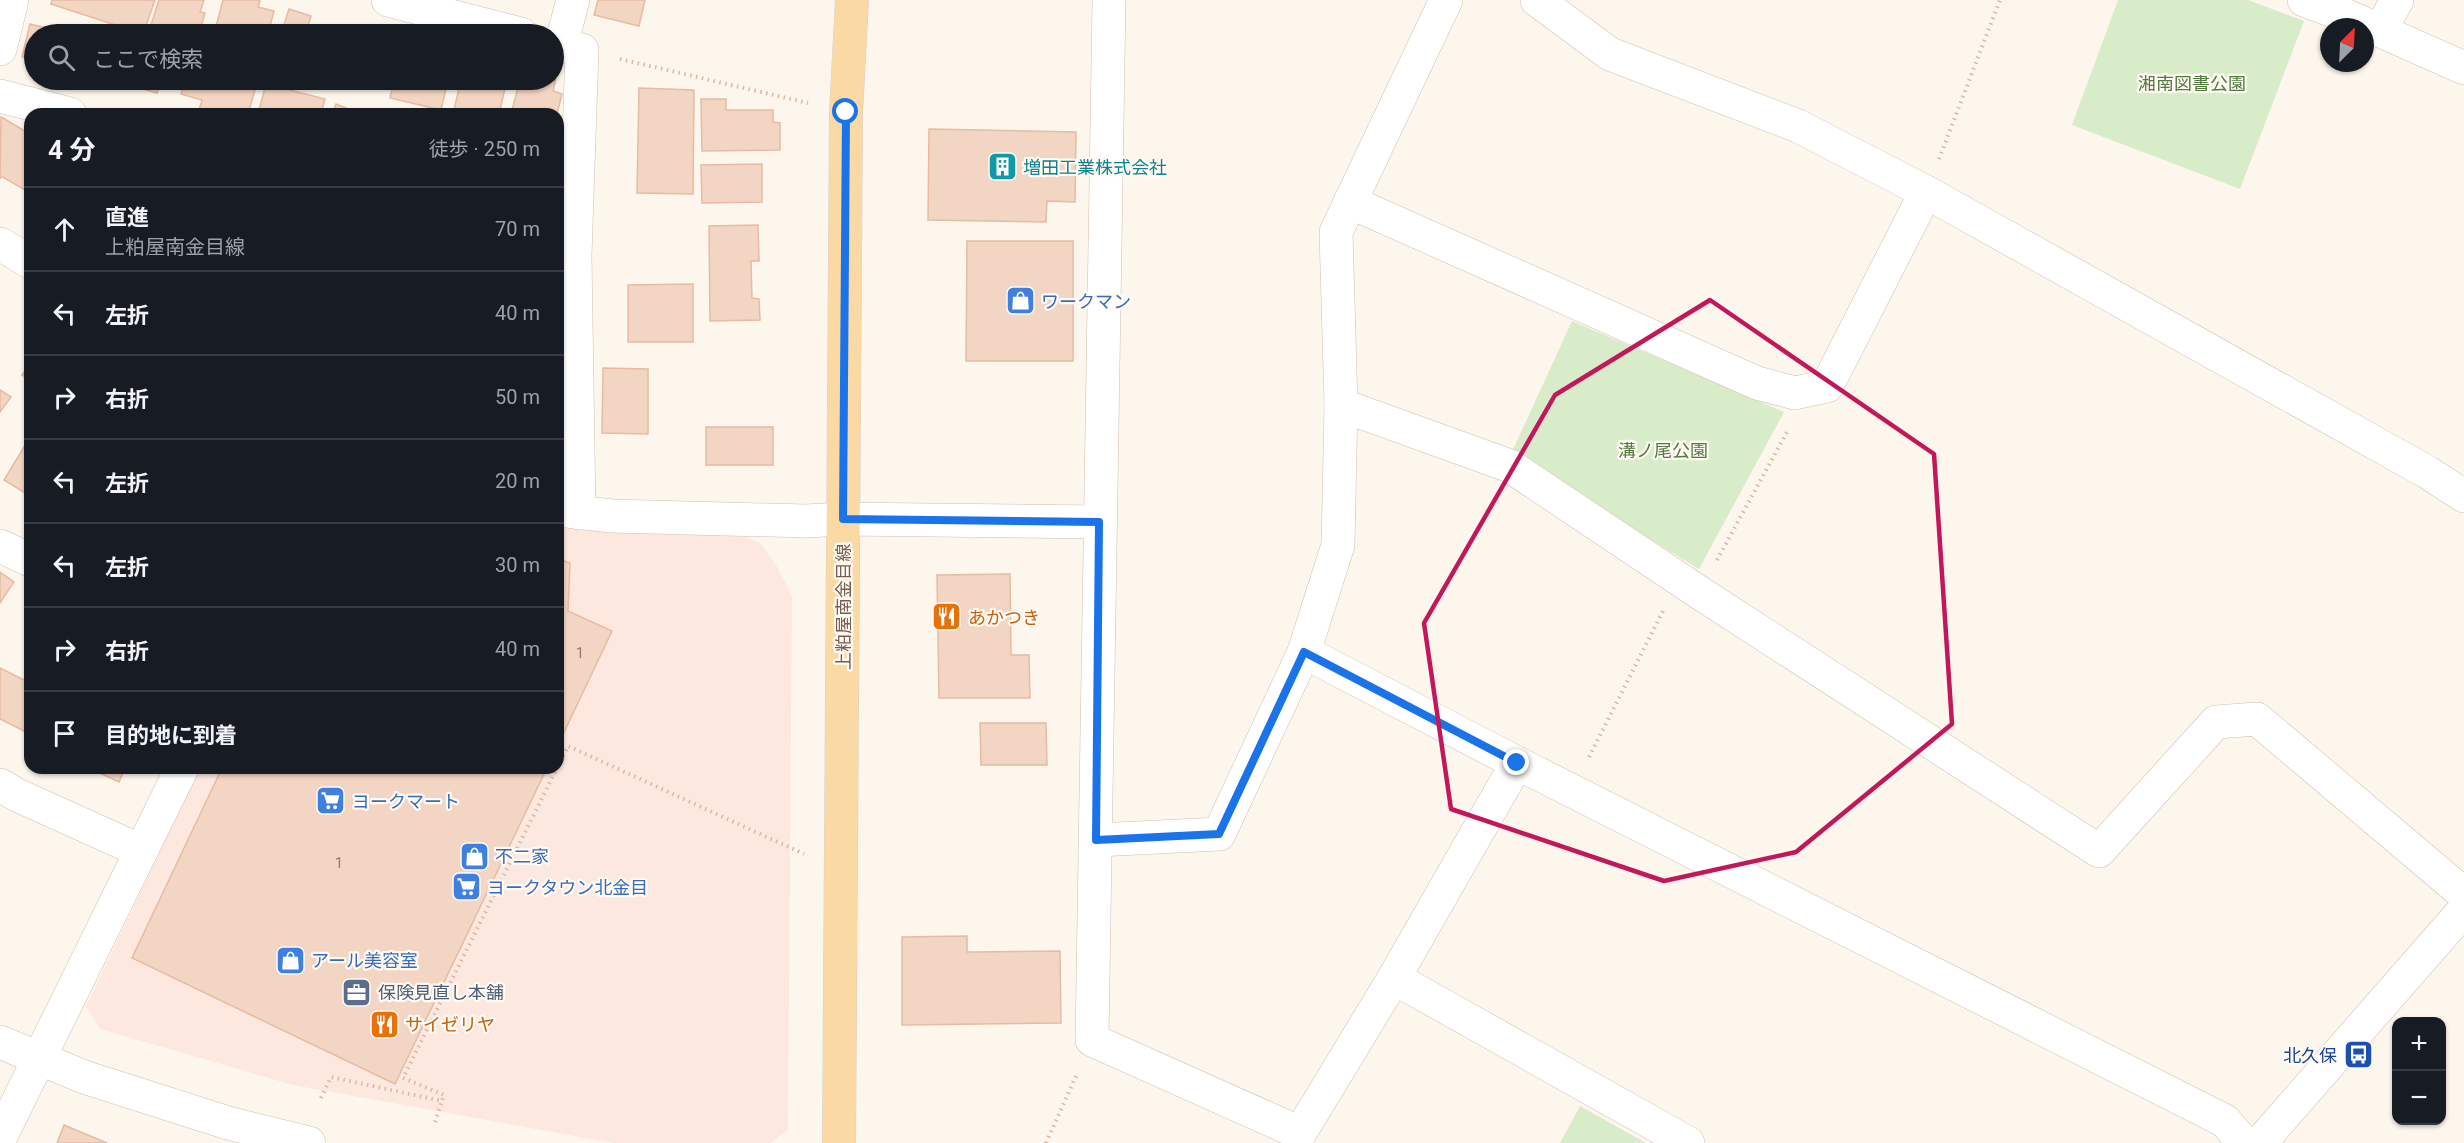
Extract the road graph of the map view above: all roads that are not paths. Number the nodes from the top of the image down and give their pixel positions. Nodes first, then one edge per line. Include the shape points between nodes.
1 (12, 0) edge
2 (388, 0) edge
3 (573, 0) edge
4 (852, 0) edge
5 (1109, 0) edge
6 (1446, 0) edge
7 (1537, 0) edge
8 (2304, 0) edge
9 (2397, 0) edge
10 (482, 24) edge
11 (564, 25) edge
12 (2380, 31) junction
13 (564, 46) edge
14 (0, 49) edge
15 (2464, 68) edge
16 (0, 96) edge
17 (47, 108) edge
18 (1926, 192) junction
19 (1350, 202) junction
20 (0, 244) edge
21 (566, 254) edge
22 (24, 258) edge
23 (1341, 405) junction
24 (2464, 496) edge
25 (569, 512) edge
26 (843, 519) junction
27 (1099, 522) junction
28 (0, 546) edge
29 (24, 557) edge
30 (1304, 652) junction
31 (1517, 763) junction
32 (179, 774) edge
33 (0, 785) edge
34 (1096, 840) junction
35 (141, 851) junction
36 (2464, 894) edge
37 (2464, 910) edge
38 (1394, 978) junction
39 (0, 1042) edge
40 (39, 1058) junction
41 (0, 1138) edge
42 (309, 1143) edge
43 (839, 1143) edge
44 (1688, 1143) edge
45 (2244, 1143) edge
46 (2260, 1143) edge

1 - 14 street
2 - 10 street
3 - 11 street
4 - 26 main road, 上粕屋南金目線 via 846,112
5 - 27 street
6 - 19 street
7 - 18 street via 1610,54 1798,126
8 - 12 street
9 - 12 street
12 - 15 street
13 - 21 street via 582,50
16 - 17 street
18 - 19 street via 1827,386 1795,393 1757,383
18 - 24 street
19 - 23 street via 1336,232
20 - 22 street
21 - 25 street
23 - 30 street via 1338,545
23 - 36 street via 1510,466 2099,851 2216,722 2257,719
25 - 26 street
26 - 27 street
26 - 43 main road, 上粕屋南金目線
27 - 34 street
28 - 29 street
30 - 31 street
30 - 34 street via 1219,834
31 - 38 street
31 - 45 street via 2225,1121
32 - 35 street
33 - 35 street
34 - 38 street via 1092,1040 1300,1133
35 - 40 street
37 - 46 street
38 - 44 street
39 - 40 street
40 - 41 street
40 - 42 street via 84,1077 218,1120

